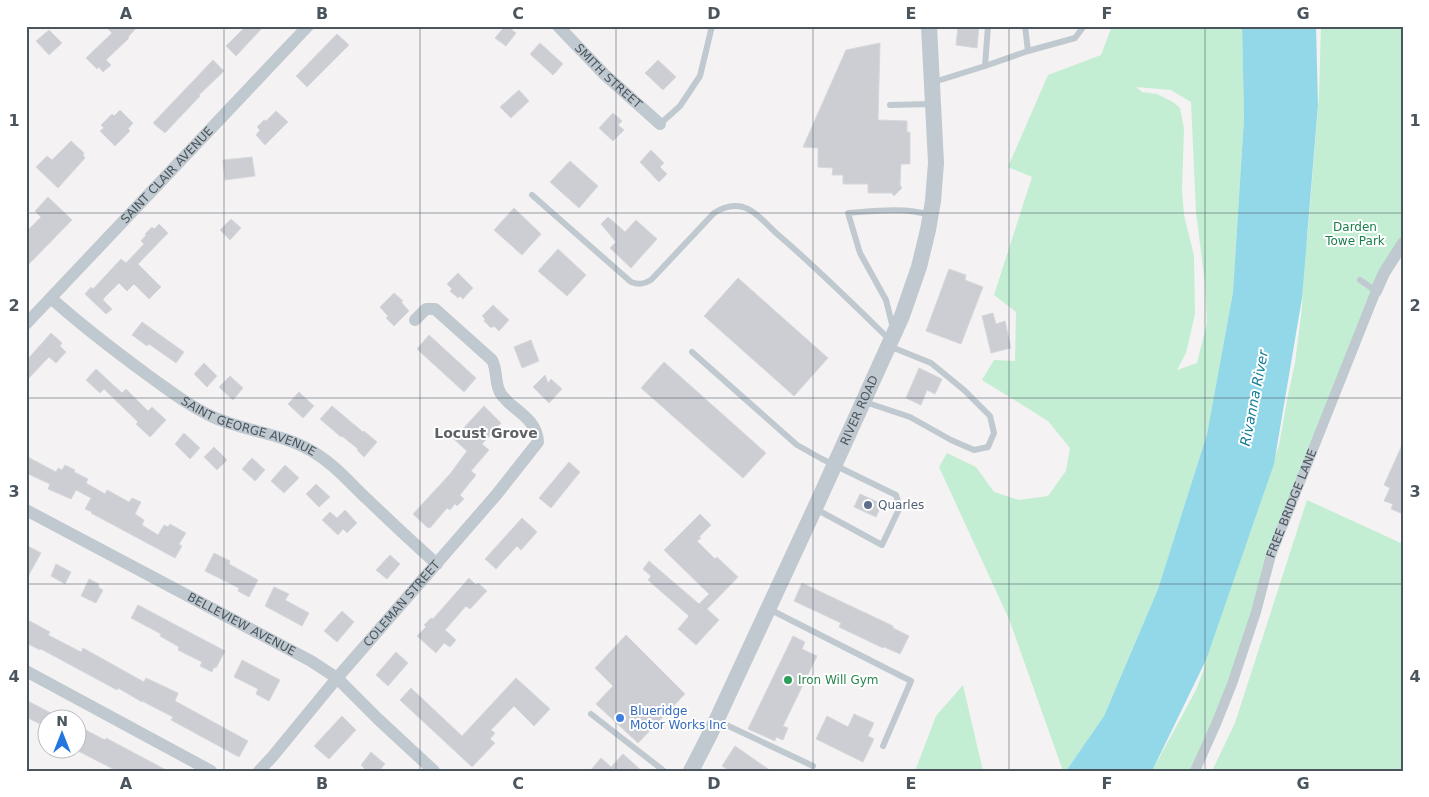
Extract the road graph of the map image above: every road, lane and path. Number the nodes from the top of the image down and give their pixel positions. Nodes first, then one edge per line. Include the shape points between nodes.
1 (308, 26) edge
2 (558, 26) edge
3 (712, 26) edge
4 (929, 26) edge
5 (988, 26) edge
6 (1025, 26) edge
7 (1084, 26) edge
8 (1028, 51) junction
9 (985, 66) junction
10 (932, 82) junction
11 (932, 104) junction
12 (890, 105) dead end
13 (660, 124) joint
14 (532, 195) dead end
15 (930, 215) junction
16 (1403, 243) edge
17 (1360, 280) dead end
18 (1376, 290) junction
19 (51, 298) junction
20 (415, 320) dead end
21 (26, 324) edge
22 (892, 340) junction
23 (692, 352) dead end
24 (864, 401) junction
25 (835, 466) junction
26 (815, 508) junction
27 (26, 510) edge
28 (437, 564) junction
29 (769, 609) junction
30 (26, 671) edge
31 (337, 678) junction
32 (591, 714) dead end
33 (717, 720) junction
34 (883, 746) dead end
35 (813, 766) dead end
36 (692, 770) edge
37 (211, 771) edge
38 (259, 771) edge
39 (434, 771) edge
40 (663, 771) edge
41 (1195, 771) edge

1 - 19 street, SAINT CLAIR AVENUE
2 - 13 street, SMITH STREET via 604,74
3 - 13 lane via 700,76 680,106
4 - 10 street, RIVER ROAD
5 - 9 lane
6 - 8 lane
7 - 8 lane via 1075,38
8 - 9 lane
9 - 10 lane
10 - 11 street, RIVER ROAD
11 - 12 lane
11 - 15 street, RIVER ROAD via 936,163
14 - 22 lane via 631,282 638,284 651,280 714,213 733,205 742,207 789,244
15 - 22 street, RIVER ROAD via 920,267
15 - 22 lane via 918,211 848,213 860,253 886,300
16 - 18 street, FREE BRIDGE LANE
17 - 18 lane
18 - 41 street, FREE BRIDGE LANE via 1270,555 1256,612 1232,684
19 - 21 street, SAINT CLAIR AVENUE
19 - 28 street, SAINT GEORGE AVENUE via 113,350 192,407 231,424 292,442 326,461
20 - 28 street, COLEMAN STREET via 426,309 435,309 492,360 501,395 535,426 538,434 533,450
22 - 24 street, RIVER ROAD
22 - 24 lane via 931,363 990,416 994,433 988,448 974,450 910,417
23 - 25 lane via 797,445
24 - 25 street, RIVER ROAD
25 - 26 street, RIVER ROAD
25 - 26 lane via 896,495 900,507 882,545
26 - 29 street, RIVER ROAD
27 - 31 street, BELLEVIEW AVENUE via 311,661
28 - 31 street, COLEMAN STREET
29 - 33 street, RIVER ROAD
29 - 34 lane via 911,681
30 - 37 street
31 - 38 street, COLEMAN STREET
31 - 39 street, BELLEVIEW AVENUE
32 - 40 lane
33 - 35 lane
33 - 36 street, RIVER ROAD

